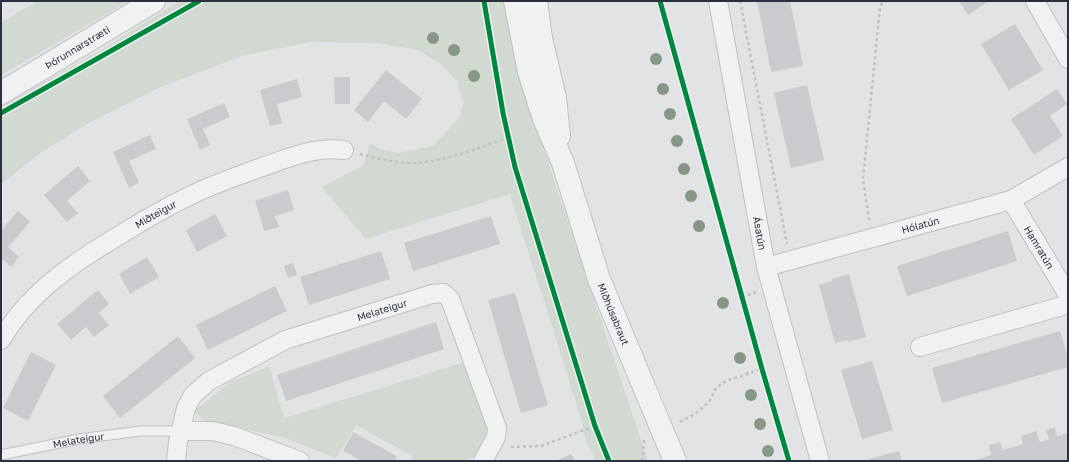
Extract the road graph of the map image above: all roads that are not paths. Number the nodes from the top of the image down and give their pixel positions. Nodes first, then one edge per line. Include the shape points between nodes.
1 (154, 1) edge
2 (515, 1) edge
3 (536, 1) edge
4 (718, 1) edge
5 (1035, 1) edge
6 (1068, 59) edge
7 (1, 93) edge
8 (344, 150) road end
9 (562, 163) junction
10 (1068, 167) edge
11 (1012, 200) junction
12 (766, 267) junction
13 (1068, 295) edge
14 (1068, 302) edge
15 (1, 340) edge
16 (920, 347) dead end
17 (181, 431) junction
18 (487, 454) edge
19 (1, 455) edge
20 (176, 461) edge
21 (300, 461) edge
22 (675, 461) edge
23 (820, 461) edge

1 - 7 street, Þórunnarstræti
2 - 9 street, Miðhúsabraut via 529,72
3 - 9 street, Miðhúsabraut via 541,38 555,98
4 - 12 street, Ásatún
5 - 6 street
8 - 15 street, Miðteigur via 333,148 305,152 214,185 152,215 82,258 55,279 31,300
9 - 22 street, Miðhúsabraut via 599,279
10 - 11 street, Hólatún
11 - 12 street, Hólatún
11 - 13 street, Hamratún
12 - 23 street, Ásatún
14 - 16 street via 1062,306
17 - 18 street, Melateigur via 186,408 193,394 209,381 239,364 285,340 432,294 443,293 450,299 498,428
17 - 19 lane, Melateigur via 140,431 79,439
17 - 20 street, Melateigur
17 - 21 street, Melateigur via 213,431 234,436

